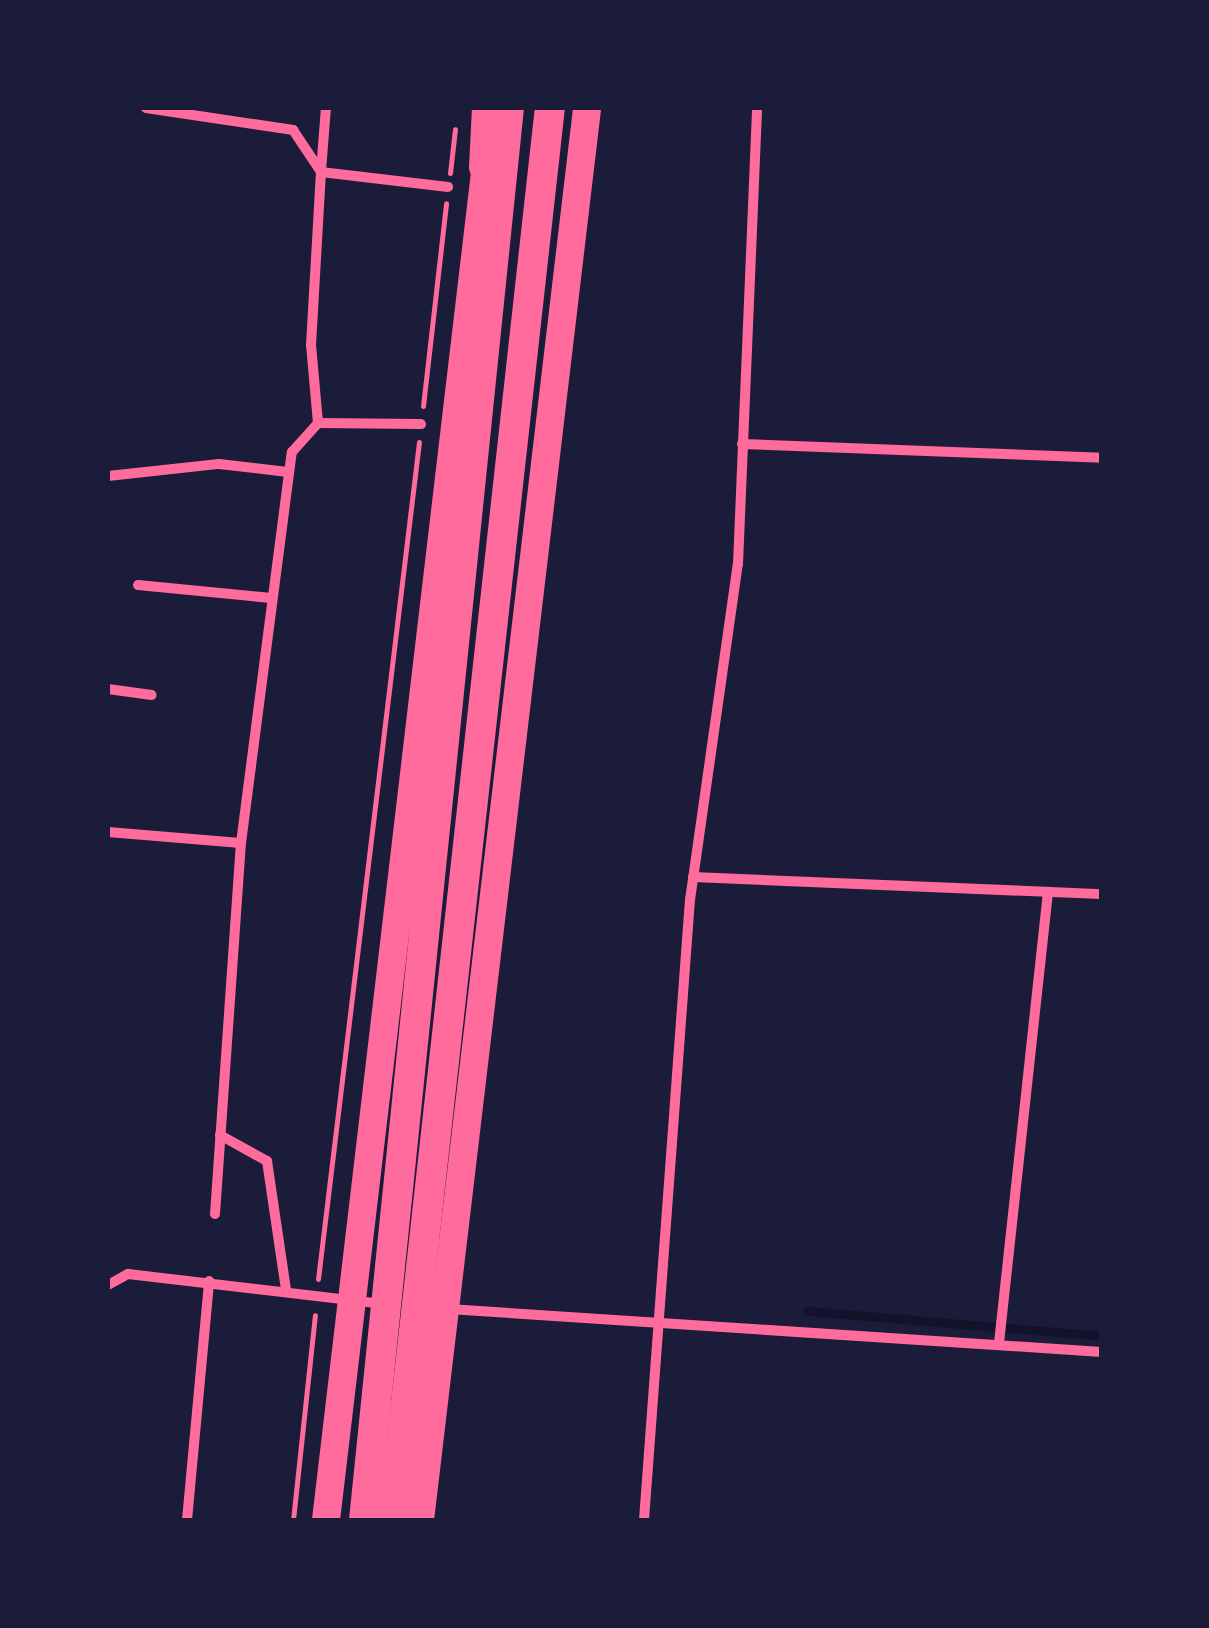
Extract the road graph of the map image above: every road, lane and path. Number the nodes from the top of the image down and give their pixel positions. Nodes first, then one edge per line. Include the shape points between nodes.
1 (146, 108) edge
2 (326, 108) edge
3 (457, 108) edge
4 (490, 108) edge
5 (509, 108) edge
6 (550, 108) edge
7 (588, 108) edge
8 (757, 108) edge
9 (321, 172) junction
10 (448, 187) junction
11 (318, 423) junction
12 (421, 424) junction
13 (472, 439) junction
14 (742, 444) junction
15 (1102, 458) edge
16 (288, 472) junction
17 (108, 476) edge
18 (138, 585) dead end
19 (271, 598) junction
20 (108, 689) edge
21 (152, 695) dead end
22 (108, 832) edge
23 (242, 843) junction
24 (693, 876) junction
25 (1048, 892) junction
26 (1102, 894) edge
27 (220, 1135) junction
28 (214, 1214) dead end
29 (209, 1280) junction
30 (108, 1284) edge
31 (286, 1290) junction
32 (314, 1293) junction
33 (349, 1302) junction
34 (444, 1309) junction
35 (658, 1321) junction
36 (999, 1343) junction
37 (1102, 1352) edge
38 (187, 1520) edge
39 (292, 1520) edge
40 (326, 1520) edge
41 (364, 1520) edge
42 (393, 1520) edge
43 (420, 1520) edge
44 (644, 1520) edge

1 - 9 street via 294,130
2 - 9 street
3 - 10 path
4 - 13 highway
4 - 33 highway
5 - 13 highway
6 - 42 highway
7 - 34 highway
8 - 14 street
9 - 10 street
9 - 11 street via 312,345
10 - 12 path
11 - 12 street
11 - 16 street via 292,452
12 - 32 path via 328,1241
13 - 41 highway
14 - 15 street
14 - 24 street via 738,564
16 - 17 street via 219,464
16 - 19 street
18 - 19 street
19 - 23 street
20 - 21 street
22 - 23 street
23 - 27 street
24 - 25 street
24 - 35 street
25 - 26 street
25 - 36 street
27 - 28 street
27 - 31 street via 267,1161
29 - 30 street via 128,1274
29 - 31 street
29 - 38 street
31 - 32 street
32 - 33 street
32 - 39 path
33 - 34 street
33 - 40 highway
34 - 35 street
34 - 43 highway
35 - 36 street via 792,1337 885,1332
35 - 44 street
36 - 37 street

